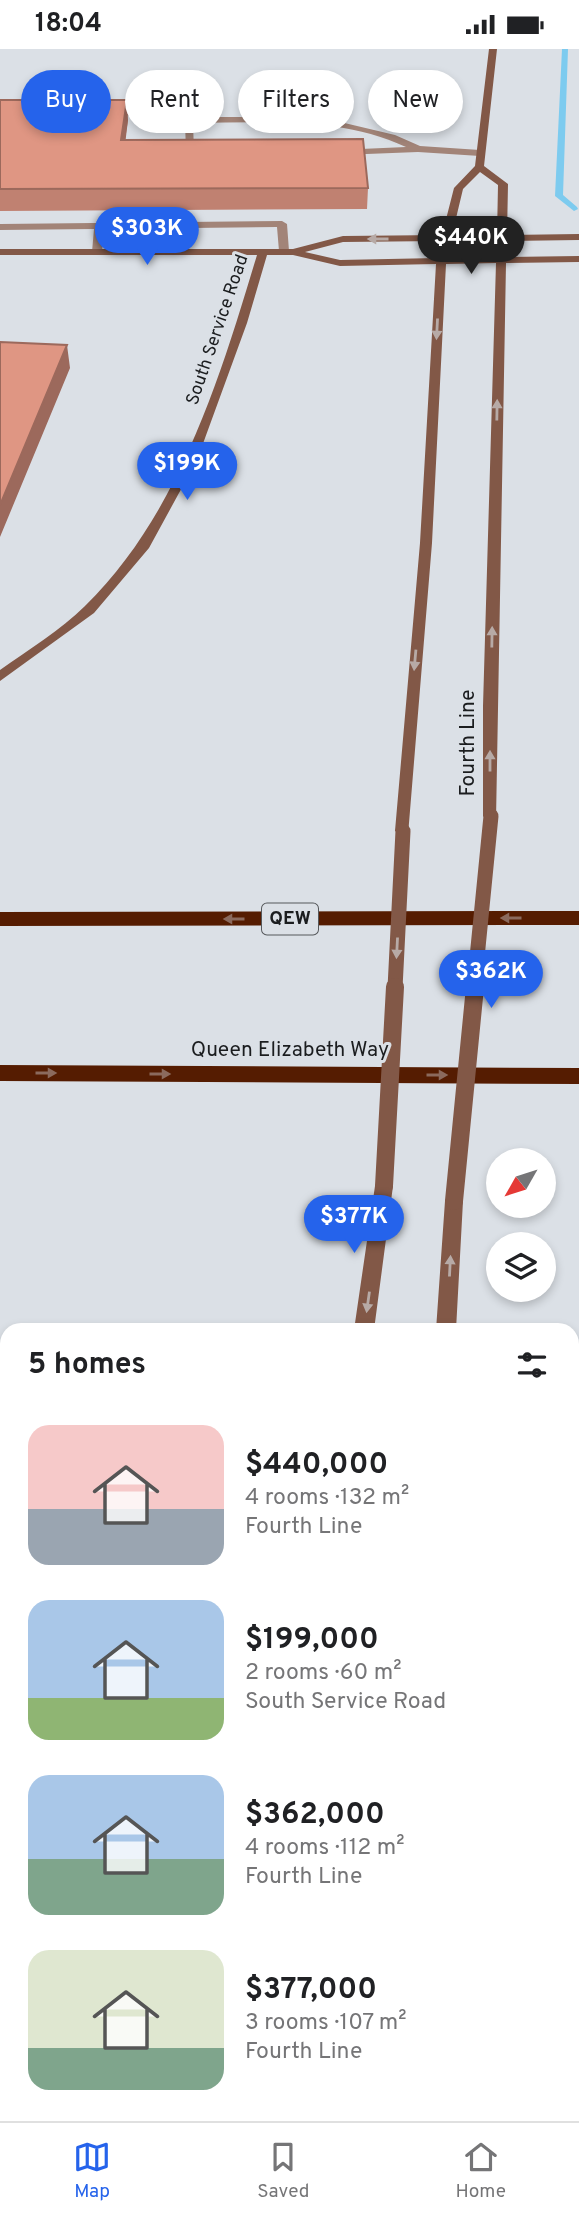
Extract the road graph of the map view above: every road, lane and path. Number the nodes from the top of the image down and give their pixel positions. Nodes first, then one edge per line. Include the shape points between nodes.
1 (493, 49) edge
2 (224, 124) edge
3 (365, 130) junction
4 (189, 133) edge
5 (418, 149) junction
6 (176, 152) edge
7 (190, 152) junction
8 (201, 152) edge
9 (330, 152) edge
10 (364, 152) junction
11 (480, 153) junction
12 (479, 167) junction
13 (99, 225) junction
14 (0, 227) edge
15 (579, 237) edge
16 (501, 238) junction
17 (446, 239) junction
18 (97, 251) junction
19 (263, 251) junction
20 (289, 251) junction
21 (0, 252) edge
22 (579, 259) edge
23 (500, 260) junction
24 (441, 261) junction
25 (0, 677) edge
26 (579, 918) edge
27 (0, 919) edge
28 (0, 1073) edge
29 (579, 1076) edge
30 (365, 1323) edge
31 (446, 1323) edge

1 - 11 street
2 - 3 lane via 306,126 328,121
3 - 5 lane
3 - 10 lane
4 - 7 lane
5 - 10 lane
5 - 11 lane
6 - 7 lane
7 - 8 lane
9 - 10 lane
11 - 12 street
12 - 16 street, Fourth Line via 503,184
12 - 17 street via 459,188
13 - 14 lane
13 - 18 lane
13 - 20 lane via 282,224
15 - 16 street
16 - 17 street
16 - 23 street, Fourth Line
17 -> 20 street via 343,239
17 - 24 street
18 - 19 street
18 - 21 street
19 - 20 street
19 - 25 street, South Service Road via 242,323 191,460 143,548 89,610
20 - 24 street via 340,263
22 - 23 street
23 - 24 street
31 -> 23 street, Fourth Line, bridge via 491,816
24 -> 30 street, bridge via 384,1186
26 -> 27 highway, QEW
28 -> 29 highway, Queen Elizabeth Way

